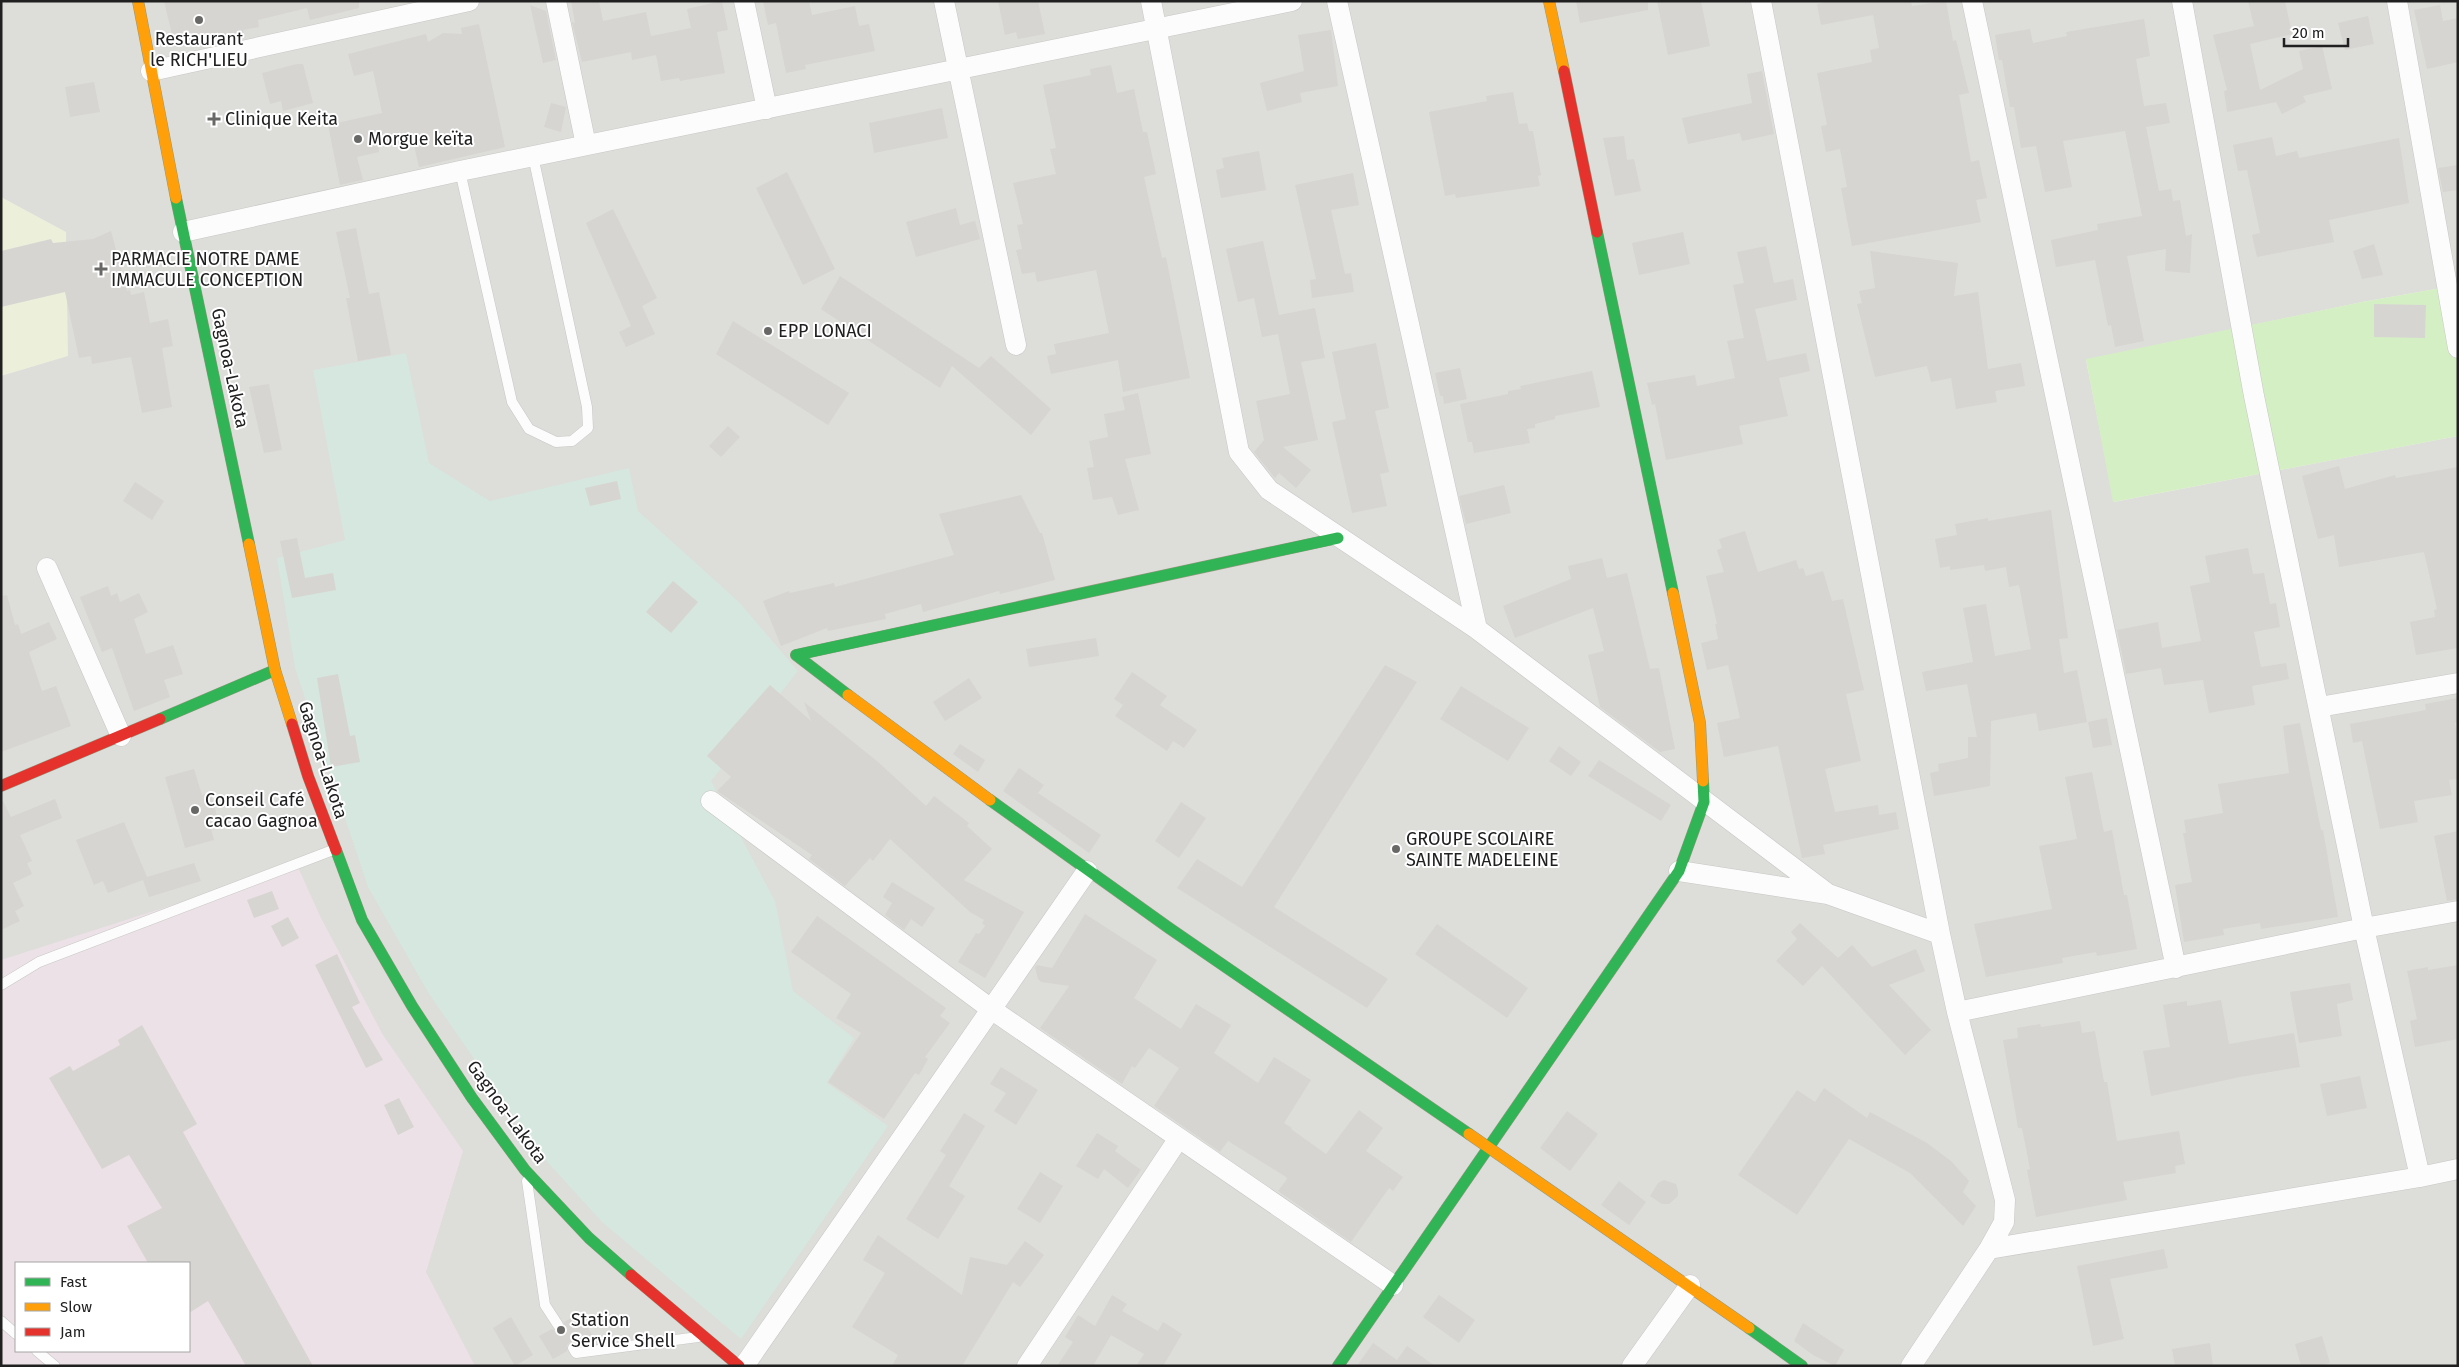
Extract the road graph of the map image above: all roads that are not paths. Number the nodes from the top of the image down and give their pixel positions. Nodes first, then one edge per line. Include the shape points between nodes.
1 (138, 1) edge
2 (469, 1) edge
3 (556, 1) edge
4 (744, 1) edge
5 (944, 1) edge
6 (1151, 1) edge
7 (1292, 1) edge
8 (1337, 1) edge
9 (1549, 1) edge
10 (1761, 1) edge
11 (1972, 1) edge
12 (2182, 1) edge
13 (2397, 1) edge
14 (1157, 29) junction
15 (959, 70) junction
16 (151, 71) junction
17 (766, 109) junction
18 (586, 145) junction
19 (533, 156) junction
20 (460, 171) junction
21 (183, 232) junction
22 (1016, 345) dead end
23 (2458, 348) edge
24 (1338, 538) junction
25 (47, 568) dead end
26 (1477, 629) junction
27 (275, 670) junction
28 (2458, 683) edge
29 (2319, 707) junction
30 (121, 736) junction
31 (1, 786) edge
32 (711, 801) dead end
33 (1704, 802) junction
34 (334, 850) junction
35 (1087, 871) junction
36 (1679, 871) junction
37 (1828, 894) junction
38 (2458, 911) edge
39 (2364, 928) junction
40 (1940, 934) junction
41 (2176, 968) junction
42 (1, 984) edge
43 (991, 1009) junction
44 (1957, 1012) junction
45 (1179, 1138) junction
46 (1489, 1146) junction
47 (2458, 1169) edge
48 (525, 1170) junction
49 (2420, 1177) junction
50 (1989, 1249) junction
51 (1393, 1285) junction
52 (1690, 1285) junction
53 (1, 1321) edge
54 (558, 1325) dead end
55 (15, 1333) edge
56 (703, 1336) junction
57 (573, 1348) dead end
58 (38, 1352) edge
59 (55, 1366) edge
60 (738, 1366) edge
61 (744, 1366) edge
62 (1027, 1366) edge
63 (1338, 1366) edge
64 (1632, 1366) edge
65 (1802, 1366) edge
66 (1911, 1366) edge

1 - 16 street, Gagnoa-Lakota
2 - 16 street
3 - 18 street
4 - 17 street
5 - 15 street
6 - 14 street
7 - 14 street
8 - 26 street
9 - 33 street via 1700,723
10 - 40 street
11 - 41 street
12 - 29 street via 2254,396
13 - 23 street
14 - 15 street
14 - 24 street via 1239,452 1269,490
15 - 17 street
15 - 22 street
16 - 21 street, Gagnoa-Lakota
17 - 18 street
18 - 19 street
19 - 20 street
19 - 20 lane via 587,407 588,428 572,440 556,442 529,429 512,402
20 - 21 street
21 - 27 street, Gagnoa-Lakota
24 - 26 street
24 - 35 street via 796,655
25 - 30 street
26 - 33 street
27 - 30 street
27 - 34 street, Gagnoa-Lakota
28 - 29 street
29 - 39 street
30 - 31 street
32 - 43 street
33 - 36 street
33 - 37 street
34 - 42 lane via 39,962
34 - 48 street, Gagnoa-Lakota via 362,920 412,1006 472,1098
35 - 43 street
35 - 46 street
36 - 37 street
36 - 46 street
37 - 40 street
38 - 39 street
39 - 41 street
39 - 49 street
40 - 44 street
41 - 44 street
43 - 45 street
43 - 61 street
44 - 50 street via 2005,1200 2004,1222
45 - 51 street
45 - 62 street
46 - 51 street
46 - 52 street
47 - 49 street
48 - 54 lane via 545,1305
48 - 56 street, Gagnoa-Lakota via 589,1238
49 - 50 street
50 - 66 street
51 - 63 street
52 - 64 street
52 - 65 street
53 - 55 lane
56 - 57 lane via 576,1353
56 - 60 street, Gagnoa-Lakota
58 - 59 lane

